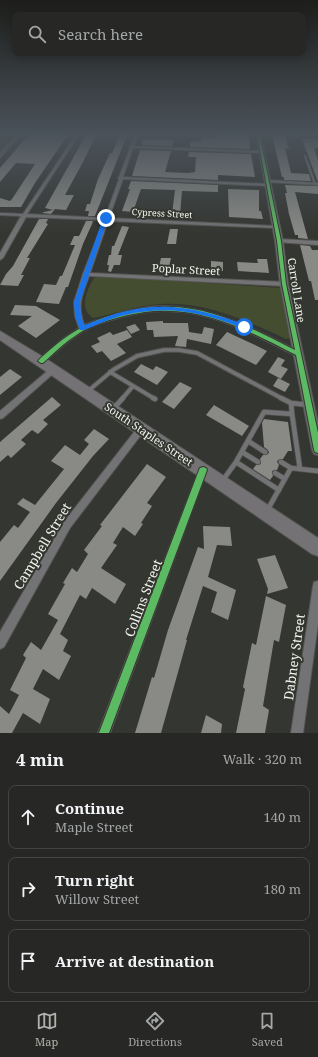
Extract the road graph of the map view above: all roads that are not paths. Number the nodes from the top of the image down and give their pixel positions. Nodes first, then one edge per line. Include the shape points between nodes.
1 (56, 167) edge
2 (124, 167) edge
3 (264, 167) edge
4 (310, 167) edge
5 (120, 178) junction
6 (316, 182) edge
7 (267, 183) junction
8 (0, 214) edge
9 (25, 214) junction
10 (106, 218) junction
11 (275, 227) junction
12 (279, 241) junction
13 (318, 244) edge
14 (0, 258) edge
15 (86, 274) junction
16 (284, 284) junction
17 (82, 328) junction
18 (0, 335) edge
19 (298, 354) junction
20 (41, 361) junction
21 (53, 370) junction
22 (110, 372) junction
23 (133, 386) junction
24 (86, 392) junction
25 (155, 399) dead end
26 (291, 403) junction
27 (309, 405) junction
28 (112, 409) junction
29 (292, 414) junction
30 (0, 416) edge
31 (141, 429) junction
32 (248, 441) junction
33 (318, 450) edge
34 (242, 452) junction
35 (265, 452) dead end
36 (236, 462) junction
37 (258, 462) dead end
38 (281, 462) dead end
39 (291, 468) junction
40 (300, 469) junction
41 (203, 470) junction
42 (318, 471) edge
43 (275, 472) dead end
44 (285, 479) junction
45 (221, 482) junction
46 (279, 490) junction
47 (266, 513) junction
48 (318, 548) edge
49 (318, 586) edge
50 (0, 643) edge
51 (104, 733) edge
52 (297, 733) edge

1 - 9 street
2 - 5 street
3 - 7 street, Carroll Lane
4 - 6 lane
5 - 7 street
5 - 10 street
6 - 7 street
7 - 11 street, Carroll Lane
8 - 9 street, Cypress Street
9 - 10 street, Cypress Street
9 - 14 street
10 - 11 street, Cypress Street
10 - 15 street
11 - 12 street, Carroll Lane
12 - 13 street
12 - 16 street, Carroll Lane
15 - 16 street, Poplar Street
15 - 17 street via 77,302
16 - 19 street, Carroll Lane
17 - 19 street via 124,313 186,309 214,315 244,327
17 - 20 street
18 - 20 main road, South Staples Street
19 - 27 street, Carroll Lane
20 - 21 main road, South Staples Street
21 - 24 main road, South Staples Street
21 - 30 street
22 - 23 lane
22 - 24 lane
22 - 26 lane via 143,353 181,350 198,353
23 - 25 lane
23 - 28 lane
24 - 28 main road, South Staples Street
26 - 27 lane
26 - 29 lane
27 - 33 street, Carroll Lane
28 - 31 main road, South Staples Street
29 - 32 lane via 264,412
29 - 40 lane
31 - 41 main road, South Staples Street
31 - 50 street, Campbell Street via 67,525
32 - 34 lane
32 - 35 lane
34 - 36 lane
34 - 37 lane
36 - 45 lane
36 - 46 lane
38 - 39 lane
39 - 40 lane
39 - 44 lane
40 - 42 lane
41 - 45 main road, South Staples Street
41 - 51 street, Collins Street
43 - 44 lane
44 - 46 lane
45 - 47 main road, South Staples Street
46 - 47 lane
47 - 48 main road, South Staples Street
49 - 52 street, Dabney Street

